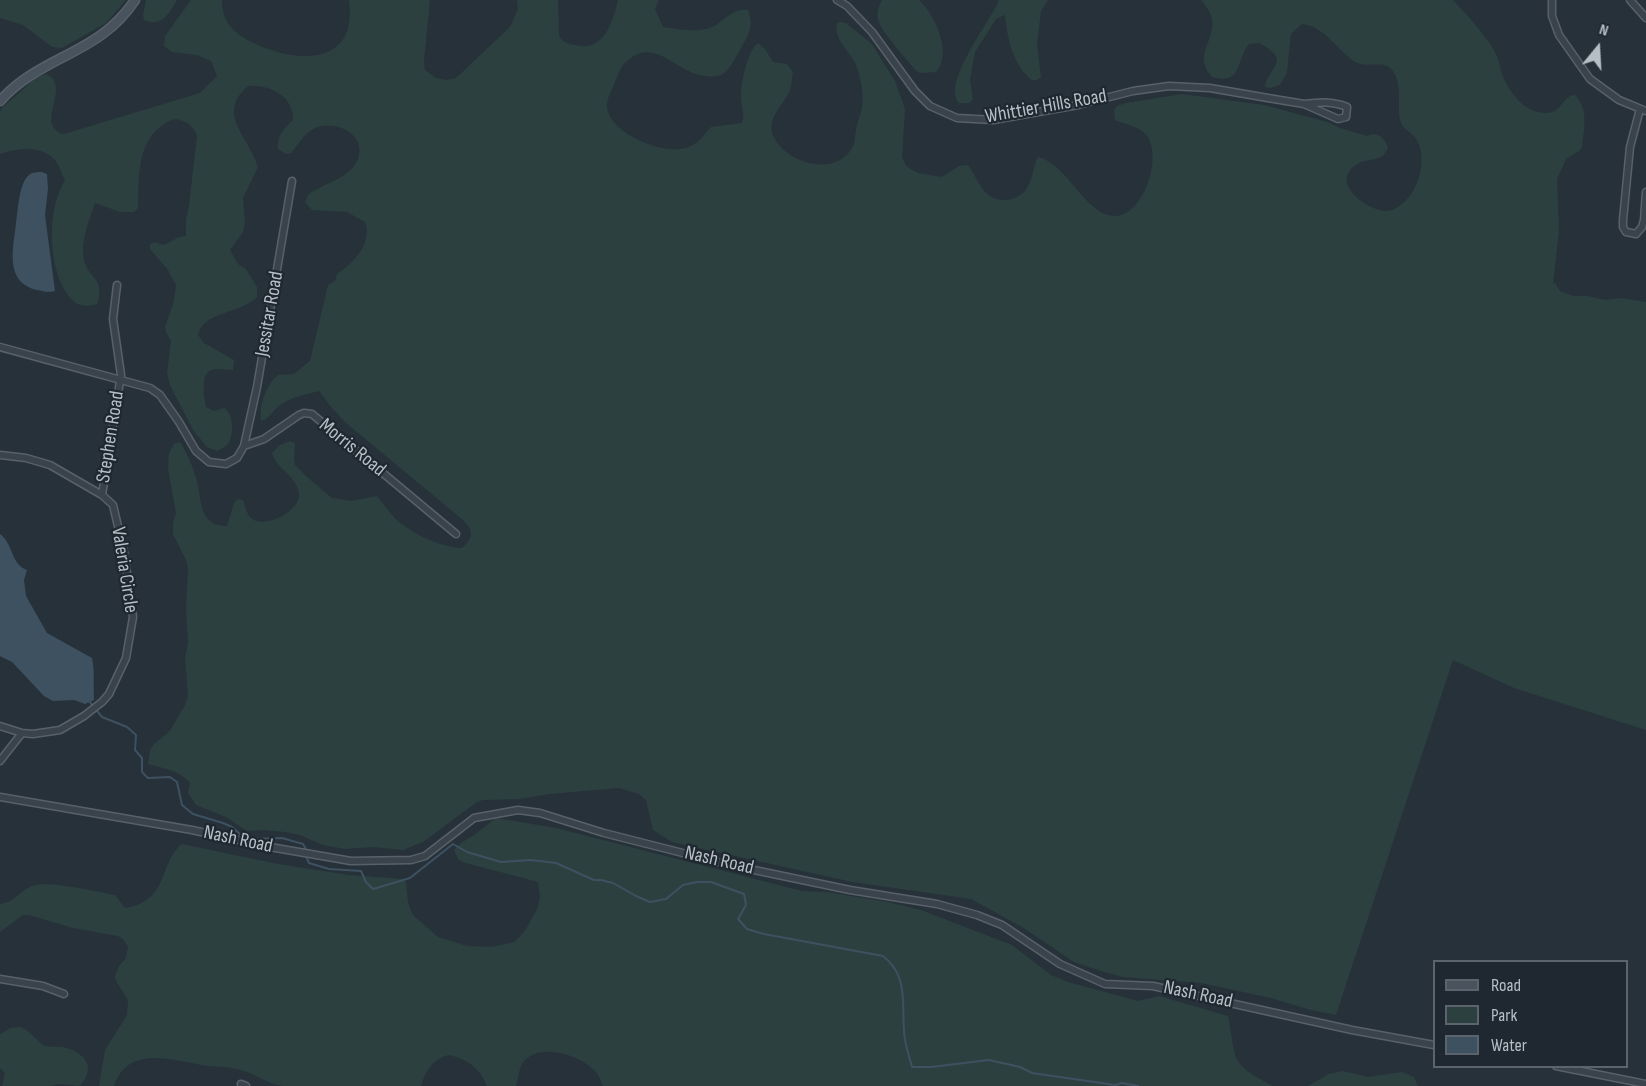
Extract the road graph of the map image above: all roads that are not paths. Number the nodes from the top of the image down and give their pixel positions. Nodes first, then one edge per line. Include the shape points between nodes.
1 (135, 0) edge
2 (837, 0) edge
3 (1552, 0) edge
4 (1630, 0) edge
5 (1646, 18) edge
6 (0, 101) edge
7 (1304, 104) junction
8 (1643, 110) edge
9 (292, 181) dead end
10 (1646, 192) edge
11 (117, 285) dead end
12 (0, 347) edge
13 (120, 380) junction
14 (244, 446) junction
15 (0, 455) edge
16 (102, 495) junction
17 (456, 534) dead end
18 (0, 726) edge
19 (22, 733) junction
20 (0, 761) edge
21 (0, 797) edge
22 (0, 979) edge
23 (64, 994) dead end
24 (1433, 1045) edge
25 (1566, 1068) edge
26 (1646, 1084) edge

1 - 6 main road via 103,35 26,77
2 - 7 street, Whittier Hills Road via 872,32 930,106 957,118 993,120 1169,86 1210,88
3 - 8 street via 1552,16 1559,35 1590,79 1619,100
4 - 5 street
7 - 7 street, Whittier Hills Road via 1338,103 1348,110 1346,117 1338,119
8 - 10 street via 1629,158 1623,220 1627,233 1636,234 1642,227
9 - 14 street, Jessitar Road
11 - 13 street, Stephen Road via 113,319
12 - 13 street, Morris Road
13 - 14 street, Morris Road via 150,388 160,395 196,451 209,462 226,464 237,458
13 - 16 street, Stephen Road
14 - 17 street, Morris Road via 264,439 299,415 312,414
15 - 16 street, Valeria Circle via 50,465
16 - 19 street, Valeria Circle via 113,505 124,552 133,617 126,658 109,694 84,716 60,730
18 - 19 street, Valeria Circle
19 - 20 street
21 - 24 street, Nash Road via 351,861 411,860 425,856 474,818 518,810 540,813 730,865 937,904 976,915 1002,925 1060,964 1104,984 1164,988
22 - 23 street
25 - 26 street

